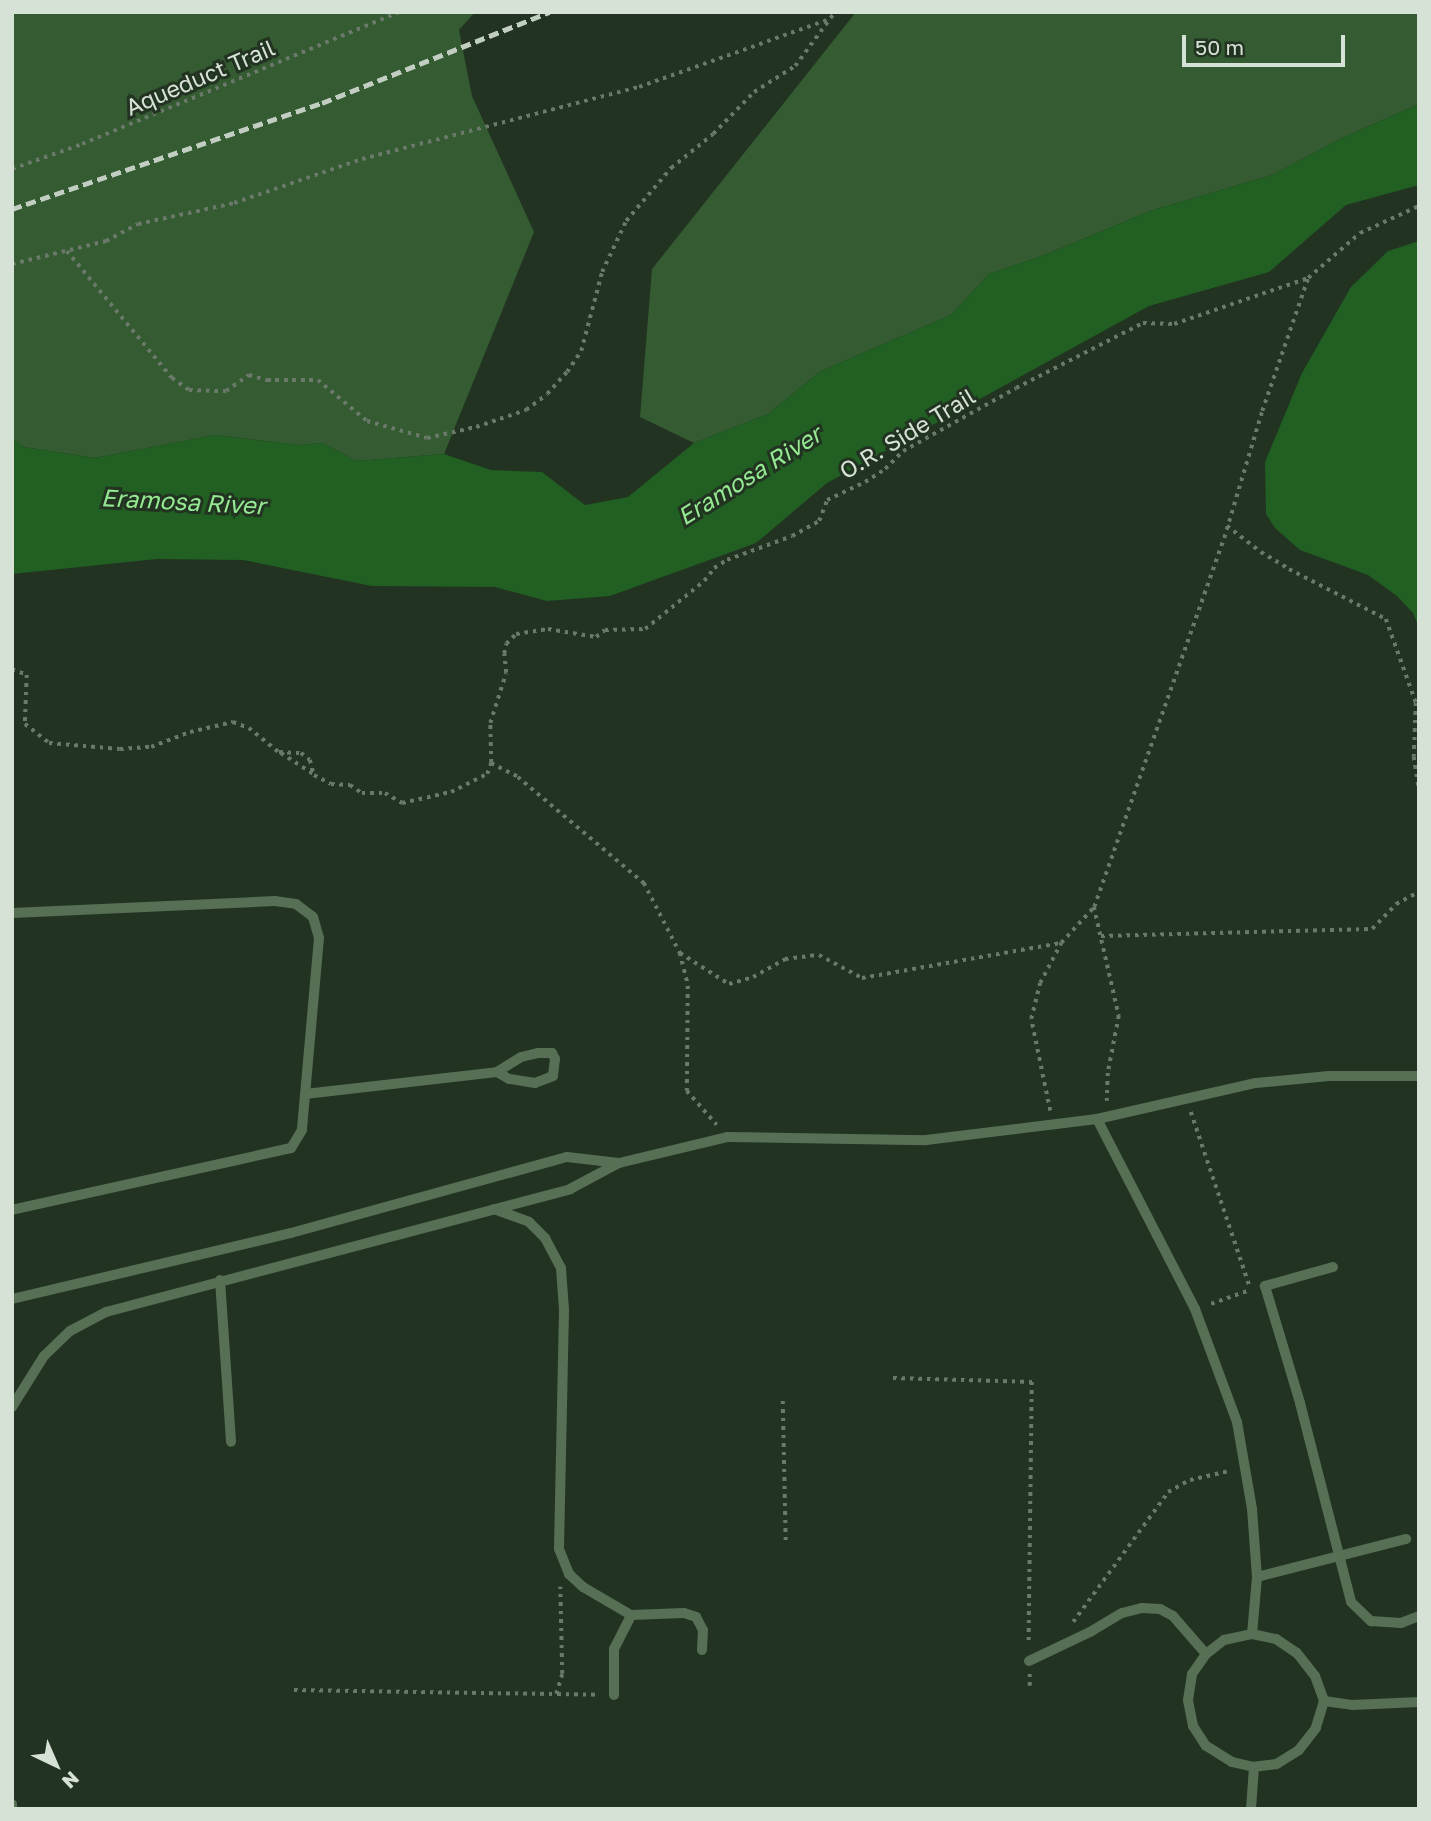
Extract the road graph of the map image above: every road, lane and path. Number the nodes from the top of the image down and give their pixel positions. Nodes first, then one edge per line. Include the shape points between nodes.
1 (399, 12) edge
2 (835, 12) edge
3 (832, 18) junction
4 (12, 169) edge
5 (1419, 206) edge
6 (67, 251) junction
7 (12, 264) edge
8 (1308, 278) junction
9 (1227, 526) junction
10 (12, 669) edge
11 (279, 752) junction
12 (491, 763) junction
13 (314, 775) junction
14 (1419, 789) edge
15 (1419, 892) edge
16 (1094, 907) junction
17 (12, 913) edge
18 (1101, 936) junction
19 (1061, 943) junction
20 (680, 953) junction
21 (497, 1072) junction
22 (1419, 1076) edge
23 (305, 1094) junction
24 (1187, 1100) junction
25 (1102, 1118) junction
26 (1052, 1125) junction
27 (727, 1137) junction
28 (619, 1163) junction
29 (493, 1209) junction
30 (12, 1210) edge
31 (1332, 1267) dead end
32 (220, 1280) junction
33 (1265, 1286) junction
34 (1251, 1290) junction
35 (12, 1299) edge
36 (1195, 1309) junction
37 (892, 1378) dead end
38 (783, 1401) dead end
39 (12, 1407) edge
40 (231, 1441) dead end
41 (1245, 1467) junction
42 (1406, 1539) dead end
43 (786, 1542) dead end
44 (559, 1549) junction
45 (1338, 1556) junction
46 (1257, 1577) junction
47 (631, 1615) junction
48 (1419, 1616) edge
49 (1069, 1628) dead end
50 (1252, 1634) junction
51 (702, 1650) dead end
52 (1206, 1654) junction
53 (1029, 1661) junction
54 (1030, 1686) dead end
55 (294, 1690) dead end
56 (556, 1694) junction
57 (601, 1695) dead end
58 (614, 1695) dead end
59 (1324, 1701) junction
60 (1419, 1702) edge
61 (1254, 1766) junction
62 (1251, 1809) edge

1 - 4 path, Aqueduct Trail
2 - 3 path
3 - 6 path via 639,87 362,159 234,203 138,224 106,241
3 - 6 path via 795,66 754,92 713,134 671,167 626,221 602,272 582,351 568,372 526,410 476,427 427,438 367,421 318,380 248,376 226,390 189,390 172,378
5 - 8 path via 1360,233
6 - 7 path
8 - 9 path
8 - 12 path, O.R. Side Trail via 1174,324 1143,323 1016,388 903,451 865,482 827,500 820,521 714,568 645,629 606,629 596,637 548,629 516,634 506,645 506,673 490,723
9 - 14 path via 1261,552 1386,619 1416,703 1414,757
9 - 16 path
10 - 11 path via 27,675 25,724 49,743 151,747 233,722 249,728
11 - 13 path
11 - 13 path via 301,753 310,760
12 - 13 path via 487,774 451,792 402,803 385,793 362,793
12 - 20 path via 518,777 644,883
15 - 18 path via 1396,904 1372,929
16 - 18 path
16 - 19 path
17 - 23 lane via 275,901 304,909 313,917 318,938
18 - 25 path via 1119,1016
19 - 20 path via 862,978 819,955 796,957 729,984
19 - 26 path via 1040,983 1031,1019
20 - 27 path via 688,986 687,1091
21 - 21 lane via 521,1057 538,1053 552,1054 555,1059 553,1076 536,1083
21 - 23 lane
22 - 24 lane via 1329,1076 1256,1083
23 - 30 lane via 302,1130 298,1141 285,1151
24 - 25 lane
24 - 34 path
25 - 26 lane
25 - 36 lane
26 - 27 lane via 926,1140
27 - 28 lane
28 - 29 lane via 582,1185
28 - 35 lane via 567,1157 291,1233
29 - 32 lane
29 - 44 lane via 529,1222 545,1238 561,1268 565,1310
31 - 33 lane
32 - 39 lane via 106,1312 70,1331 44,1356
32 - 40 lane
33 - 34 path
33 - 45 lane
34 - 36 path
36 - 41 lane via 1237,1422
37 - 53 path via 1032,1382
38 - 43 path
41 - 46 lane
41 - 49 path via 1190,1480 1168,1492
42 - 45 lane
44 - 47 lane via 569,1574 583,1587
44 - 56 path via 562,1674
45 - 46 lane
45 - 48 lane via 1351,1602 1371,1621 1401,1623
46 - 50 lane
47 - 51 lane via 684,1613 696,1617 703,1630
47 - 58 lane via 614,1649
50 - 52 lane via 1224,1640
50 - 59 lane via 1276,1639 1297,1653 1315,1676
52 - 53 lane via 1172,1616 1160,1609 1142,1608 1122,1613
52 - 61 lane via 1192,1674 1188,1700 1193,1726 1206,1746 1232,1762
53 - 54 path
55 - 56 path
56 - 57 path
59 - 60 lane via 1352,1705
59 - 61 lane via 1316,1728 1300,1750 1277,1764
61 - 62 lane

